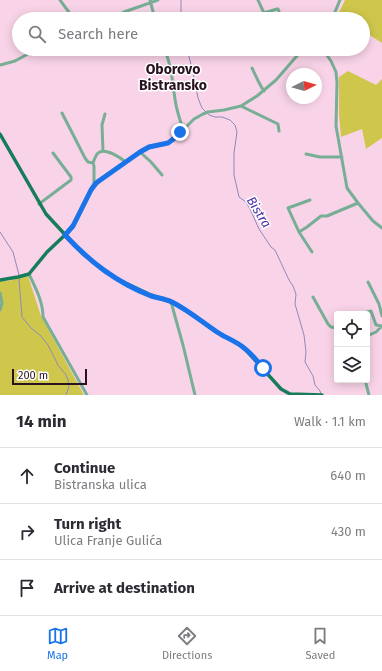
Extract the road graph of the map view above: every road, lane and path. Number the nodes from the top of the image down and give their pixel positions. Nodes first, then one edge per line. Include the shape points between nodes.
1 (60, 0) edge
2 (158, 0) edge
3 (258, 0) edge
4 (340, 0) edge
5 (150, 2) edge
6 (69, 12) edge
7 (124, 12) edge
8 (153, 12) edge
9 (264, 12) edge
10 (267, 12) edge
11 (279, 12) edge
12 (335, 12) edge
13 (24, 56) edge
14 (168, 56) edge
15 (297, 56) edge
16 (328, 56) edge
17 (0, 65) edge
18 (252, 68) dead end
19 (264, 91) junction
20 (242, 106) junction
21 (62, 112) dead end
22 (105, 114) dead end
23 (183, 130) junction
24 (279, 130) dead end
25 (0, 134) edge
26 (103, 151) junction
27 (140, 152) junction
28 (53, 153) dead end
29 (306, 154) dead end
30 (342, 157) junction
31 (126, 162) junction
32 (93, 163) junction
33 (162, 175) dead end
34 (96, 183) junction
35 (310, 200) dead end
36 (358, 203) junction
37 (39, 204) junction
38 (382, 228) edge
39 (299, 232) junction
40 (65, 235) junction
41 (312, 252) dead end
42 (29, 274) junction
43 (0, 280) edge
44 (368, 282) dead end
45 (0, 293) edge
46 (313, 297) dead end
47 (171, 302) junction
48 (0, 310) edge
49 (370, 311) edge
50 (382, 316) edge
51 (382, 326) edge
52 (334, 328) edge
53 (370, 335) edge
54 (366, 383) edge
55 (290, 394) edge
56 (302, 394) edge
57 (87, 395) edge
58 (194, 395) edge
59 (320, 395) edge
60 (369, 395) edge

1 - 6 street
2 - 5 street
3 - 9 street
4 - 12 street
5 - 7 street
5 - 8 street
10 - 11 street via 276,9
13 - 17 street
14 - 23 street
15 - 19 street
16 - 30 street via 336,72 336,126
18 - 19 street
19 - 20 street
20 - 23 street via 203,114 194,118
20 - 24 street via 278,124
21 - 32 street via 85,158
22 - 26 street via 102,125
23 - 27 street via 168,143 149,147
25 - 37 main road
26 - 31 street via 114,154
26 - 32 street via 96,155
27 - 31 street
27 - 33 street
28 - 37 street via 71,180
29 - 30 street
30 - 36 street via 348,188
31 - 34 street
32 - 34 street
34 - 40 street via 73,226
35 - 39 street via 288,208
36 - 38 street
36 - 39 street via 321,216
37 - 40 main road
39 - 41 street
40 - 42 main road
40 - 47 main road via 104,271 151,296
42 - 43 main road
42 - 57 street via 43,309 43,317
44 - 50 street
45 - 48 street
46 - 52 street via 328,324
47 - 55 main road via 239,344 281,389
47 - 58 street
49 - 51 street via 374,323
51 - 53 street
54 - 60 street
55 - 56 main road
56 - 59 main road

